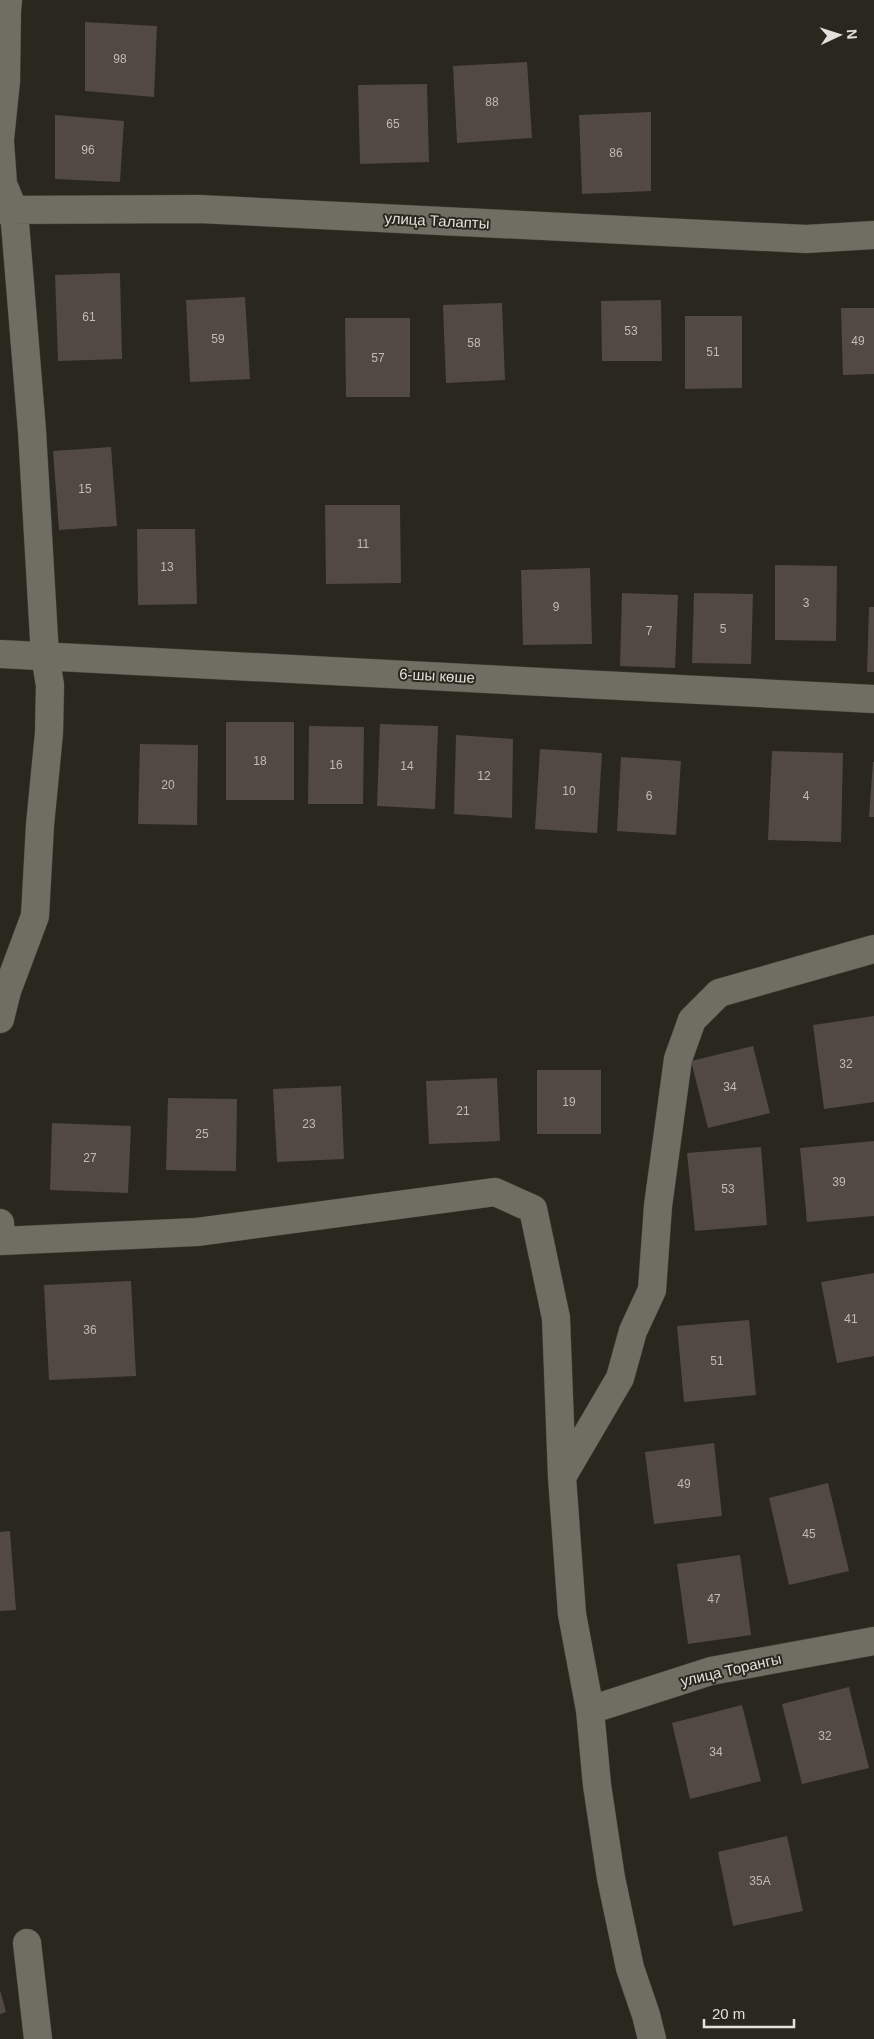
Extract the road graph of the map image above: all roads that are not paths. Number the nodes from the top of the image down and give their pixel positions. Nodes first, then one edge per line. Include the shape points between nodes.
1 (8, 0) edge
2 (0, 140) edge
3 (7, 210) edge
4 (874, 235) edge
5 (0, 654) edge
6 (45, 656) junction
7 (874, 699) edge
8 (874, 949) edge
9 (0, 1018) edge
10 (0, 1223) edge
11 (562, 1476) junction
12 (874, 1641) edge
13 (590, 1710) junction
14 (27, 1944) dead end
15 (38, 2039) edge
16 (652, 2039) edge

1 - 2 street via 6,80
2 - 3 street
3 - 4 street, улица Талапты via 199,210 806,239
3 - 6 street via 32,432
5 - 6 street, 6-шы көше
6 - 7 street, 6-шы көше
6 - 9 street via 50,685 49,733 35,916
8 - 11 street via 719,993 692,1020 678,1058 658,1206 652,1290 633,1331 620,1378
10 - 11 street via 1,1241 197,1232 496,1192 503,1195 533,1209 544,1257 556,1318
11 - 13 street via 572,1614
12 - 13 street, улица Торангы via 710,1671
13 - 16 street via 597,1785 612,1878 630,1968
14 - 15 street

